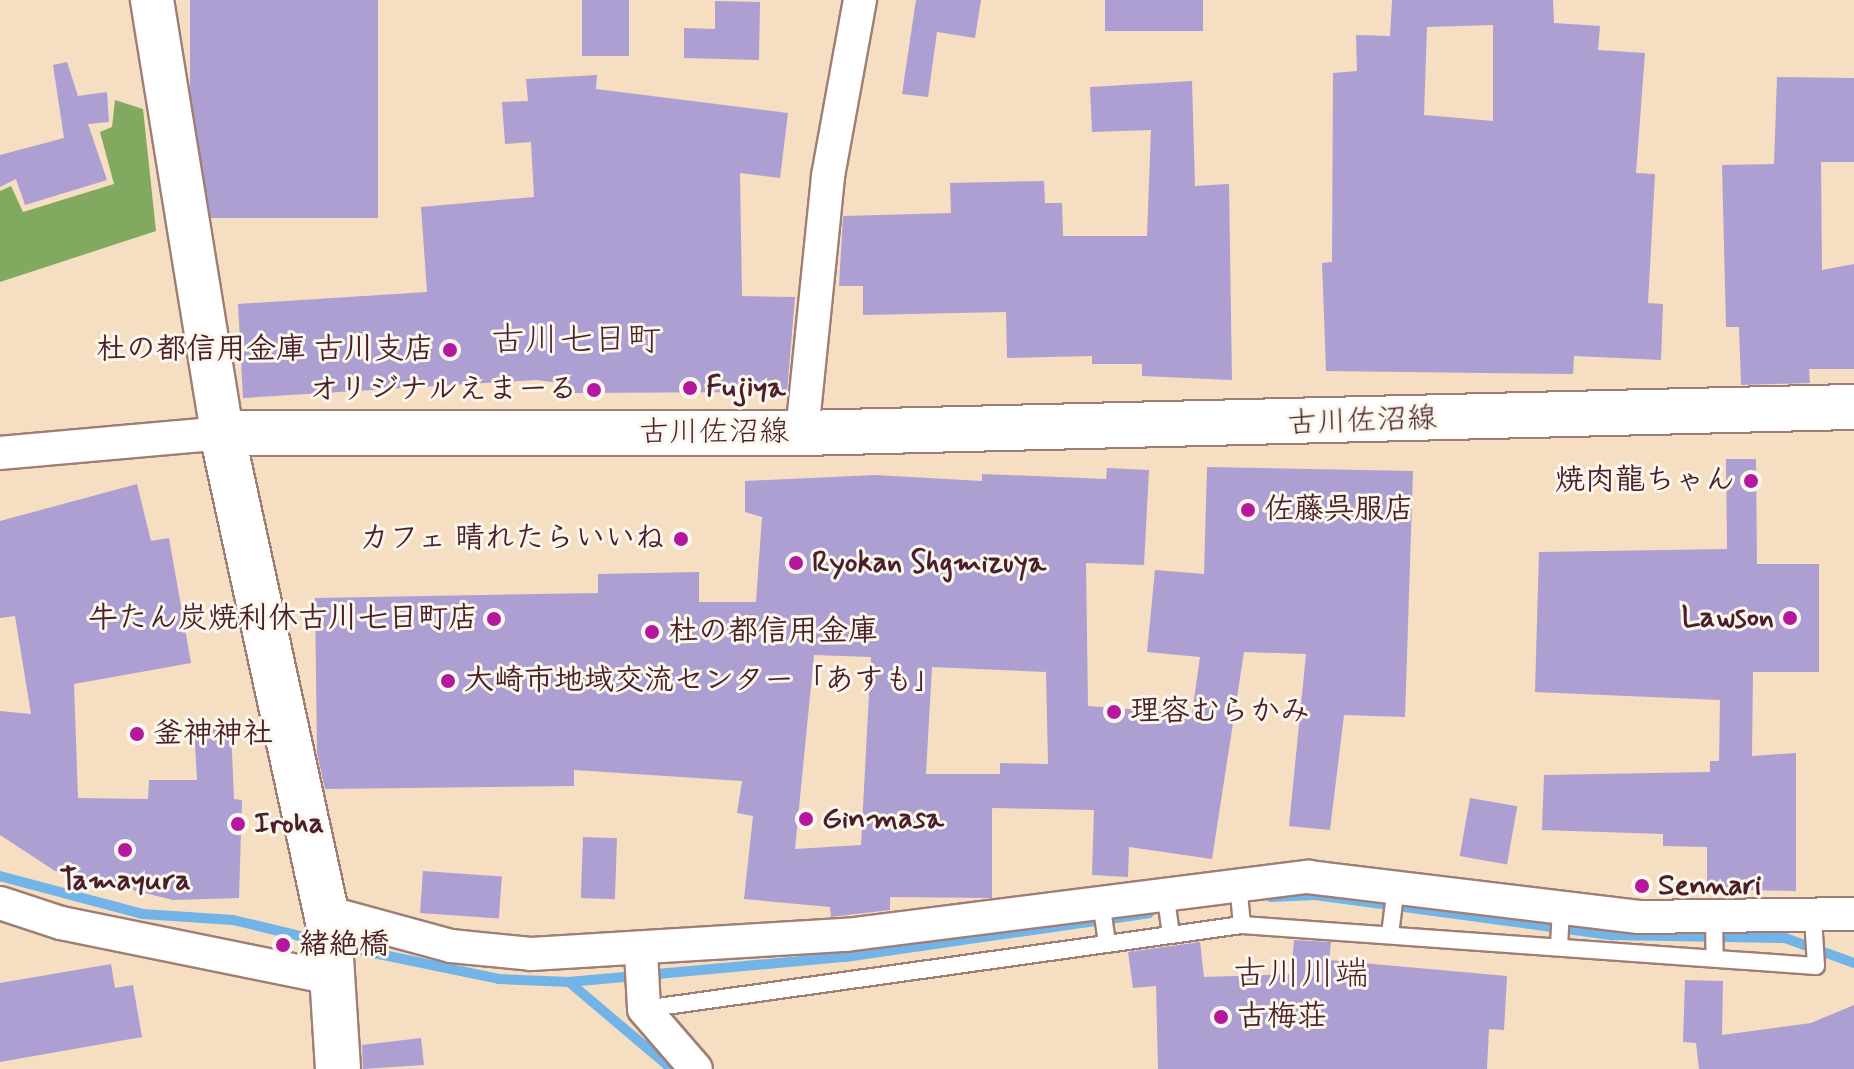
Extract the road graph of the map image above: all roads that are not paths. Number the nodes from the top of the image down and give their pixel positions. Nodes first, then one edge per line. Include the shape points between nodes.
1 (152, 0) edge
2 (860, 0) edge
3 (1854, 407) edge
4 (222, 433) junction
5 (802, 433) junction
6 (0, 453) edge
7 (1238, 883) junction
8 (1396, 887) junction
9 (1165, 892) junction
10 (1101, 901) junction
11 (0, 903) edge
12 (1561, 907) junction
13 (1854, 914) edge
14 (1714, 919) junction
15 (1814, 924) junction
16 (1242, 925) junction
17 (1171, 934) junction
18 (1390, 934) junction
19 (1107, 943) junction
20 (329, 945) junction
21 (1559, 947) junction
22 (1715, 958) junction
23 (642, 980) junction
24 (338, 1069) edge
25 (696, 1069) edge

1 - 4 street
2 - 5 street via 828,176
3 - 5 main road, 古川佐沼線
4 - 5 main road, 古川佐沼線
4 - 6 street
4 - 20 main road
7 - 8 street via 1308,877
7 - 9 street
7 - 16 lane
8 - 12 street
8 - 18 lane
9 - 10 street
9 - 17 lane
10 - 19 lane
10 - 23 street via 846,935
11 - 20 street via 61,923
12 - 14 street
12 - 21 lane
13 - 15 street
14 - 15 street
14 - 22 lane
15 - 22 lane via 1816,966
16 - 17 lane
16 - 18 lane
17 - 19 lane
18 - 21 lane
19 - 23 lane
20 - 23 street via 451,946 531,954
20 - 24 main road
21 - 22 lane
23 - 25 street

